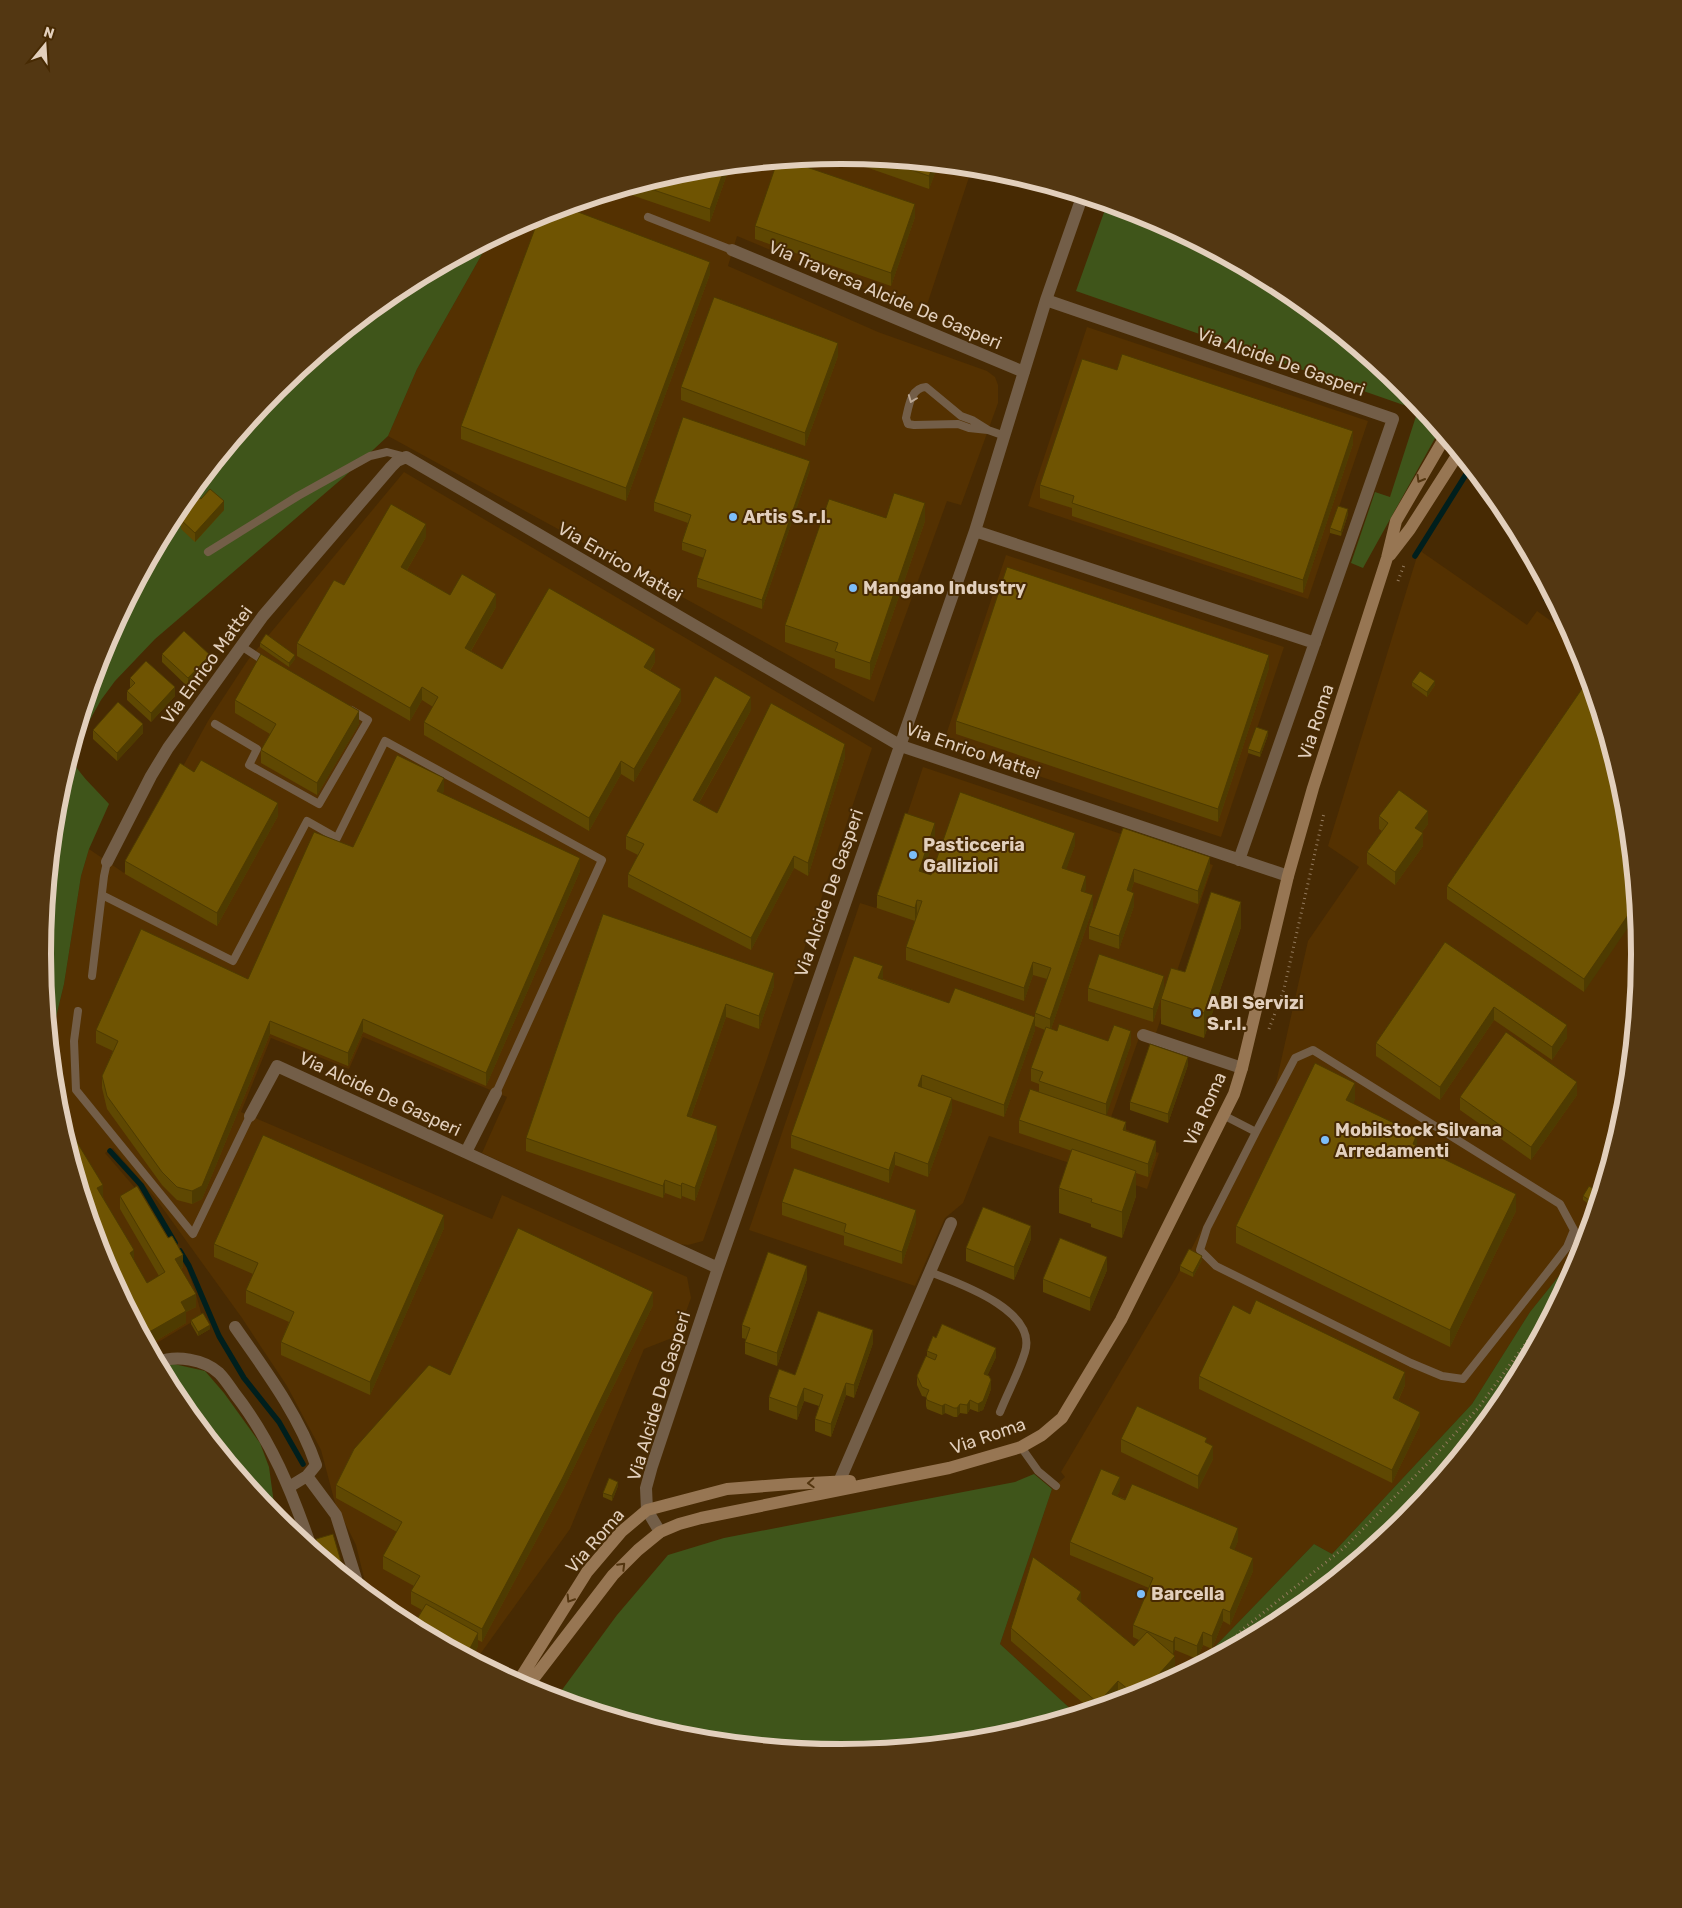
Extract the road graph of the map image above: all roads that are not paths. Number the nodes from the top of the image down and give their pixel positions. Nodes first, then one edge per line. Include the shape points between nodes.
1 (1080, 202) edge
2 (648, 217) dead end
3 (732, 250) joint
4 (1046, 300) junction
5 (1024, 372) junction
6 (988, 430) junction
7 (1005, 436) junction
8 (1442, 442) edge
9 (406, 457) junction
10 (1456, 458) edge
11 (975, 531) junction
12 (208, 552) dead end
13 (1387, 558) junction
14 (1315, 643) junction
15 (241, 646) junction
16 (277, 669) edge
17 (343, 706) edge
18 (215, 724) dead end
19 (901, 746) junction
20 (1239, 860) junction
21 (107, 862) joint
22 (1288, 876) junction
23 (102, 894) junction
24 (92, 976) dead end
25 (78, 1011) dead end
26 (1143, 1036) dead end
27 (1242, 1068) junction
28 (496, 1093) joint
29 (1223, 1115) junction
30 (250, 1116) joint
31 (1256, 1132) junction
32 (466, 1152) junction
33 (951, 1223) dead end
34 (718, 1268) junction
35 (930, 1272) junction
36 (235, 1327) dead end
37 (164, 1360) edge
38 (1000, 1412) dead end
39 (1021, 1446) junction
40 (307, 1476) junction
41 (895, 1480) junction
42 (839, 1482) junction
43 (1056, 1486) dead end
44 (289, 1487) junction
45 (647, 1510) junction
46 (660, 1532) junction
47 (307, 1535) edge
48 (356, 1577) edge
49 (522, 1676) edge
50 (532, 1681) edge

1 - 4 street, Via Alcide De Gasperi
2 - 3 lane
3 - 5 street, Via Traversa Alcide De Gasperi
4 - 5 street, Via Alcide De Gasperi
4 - 14 street, Via Alcide De Gasperi via 1393,419
5 - 7 street, Via Alcide De Gasperi
6 -> 6 lane via 961,416 926,388 915,391 906,418 908,424 914,425 958,424
6 - 7 lane
7 - 11 street, Via Alcide De Gasperi
8 -> 13 street, Via Roma via 1396,522
9 - 12 lane via 387,452 370,456
9 - 15 street, Via Enrico Mattei via 391,467
9 - 19 street, Via Enrico Mattei
10 - 13 street, Via Roma via 1410,529
11 - 14 street
11 - 19 street, Via Alcide De Gasperi
13 - 22 street, Via Roma
14 - 20 street, Via Alcide De Gasperi
15 - 16 lane
15 - 21 street, Via Enrico Mattei via 168,748
17 - 18 lane via 368,720 319,804 249,765 257,749
19 - 20 street, Via Enrico Mattei
19 - 34 street, Via Alcide De Gasperi
20 - 22 street, Via Enrico Mattei
21 - 23 lane
22 - 27 street, Via Roma
23 - 24 lane
23 - 28 lane via 233,960 307,821 337,838 385,740 602,860
25 - 30 lane via 74,1041 76,1090 192,1234
26 - 27 street
27 - 29 street, Via Roma
28 - 32 street, Via Alcide De Gasperi
29 - 31 lane
29 - 39 street, Via Roma via 1121,1320 1062,1418 1042,1435
30 - 32 street, Via Alcide De Gasperi via 278,1066
31 - 31 lane via 1295,1058 1313,1050 1560,1204 1574,1230 1567,1247 1462,1379 1442,1376 1216,1266 1200,1250 1207,1228
32 - 34 street, Via Alcide De Gasperi
33 - 35 street
34 - 45 street, Via Alcide De Gasperi via 652,1466 646,1488
35 - 38 lane via 978,1291 1001,1306 1026,1335 1026,1350
35 - 42 street
36 - 40 street via 275,1385 310,1447 316,1465
37 - 44 street via 178,1358 198,1362 218,1372 251,1415
39 - 41 street, Via Roma
39 - 43 lane via 1038,1471
40 - 44 street
40 - 48 street via 336,1515
41 - 42 street, Via Roma
41 - 46 street, Via Roma via 701,1518
42 -> 45 street, Via Roma via 727,1489
44 - 47 street
45 - 46 street
45 -> 49 street, Via Roma via 621,1532 588,1572
50 -> 46 street, Via Roma via 613,1575

